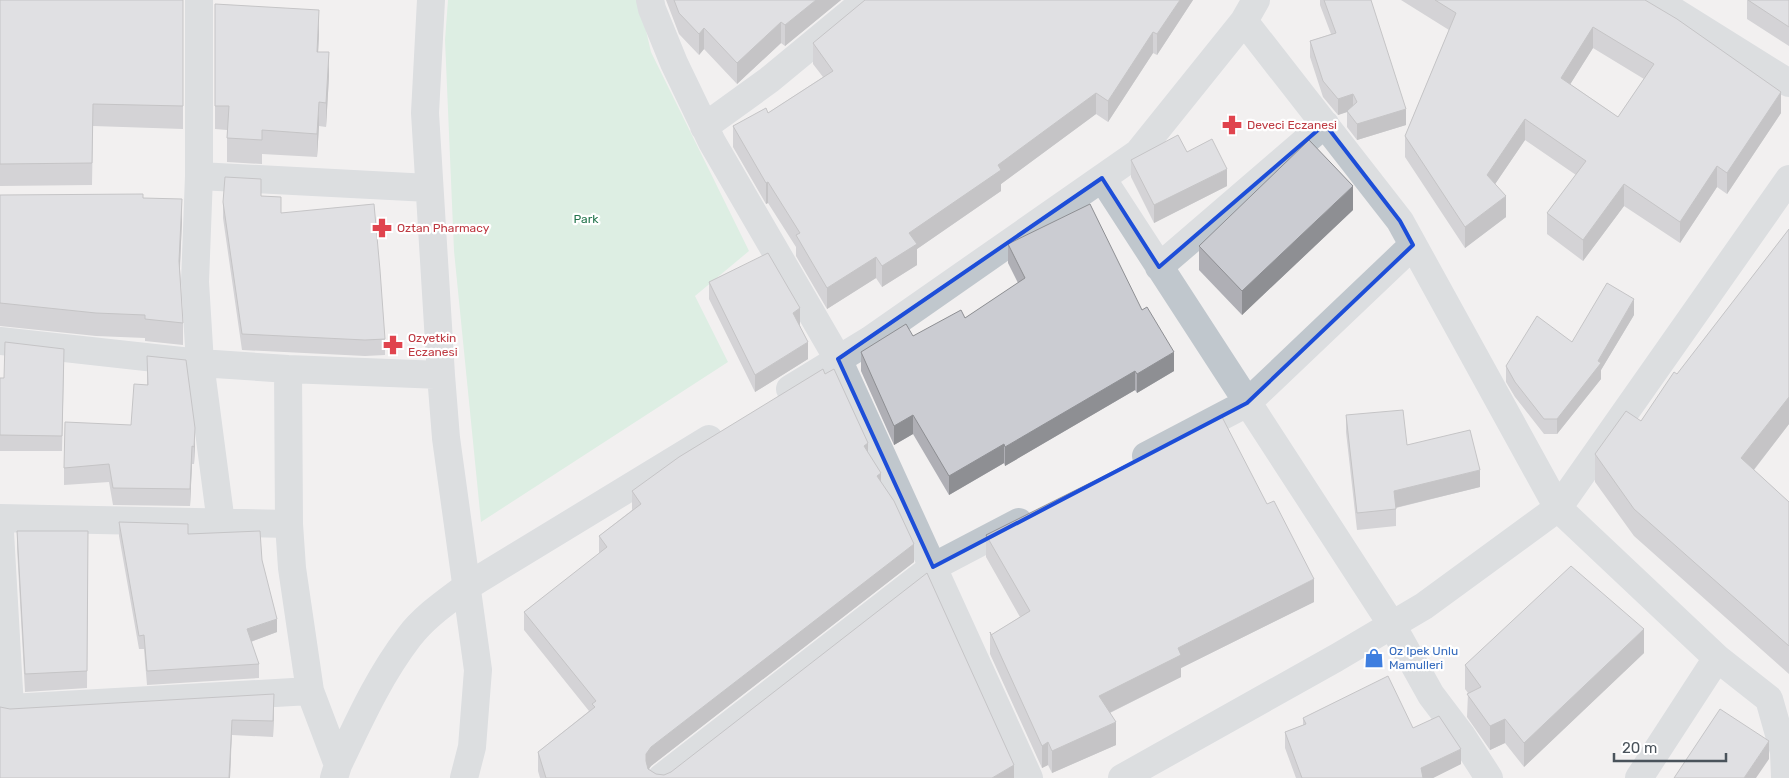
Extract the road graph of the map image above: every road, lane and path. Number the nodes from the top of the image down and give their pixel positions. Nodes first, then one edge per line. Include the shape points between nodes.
1 (199, 0) edge
2 (430, 0) edge
3 (650, 0) edge
4 (866, 0) edge
5 (1656, 0) edge
6 (1250, 11) edge
7 (1789, 83) edge
8 (1325, 124) junction
9 (704, 127) junction
10 (1102, 178) junction
11 (1789, 179) edge
12 (430, 188) junction
13 (192, 192) junction
14 (1413, 245) junction
15 (1159, 267) junction
16 (0, 341) edge
17 (838, 360) junction
18 (200, 363) junction
19 (288, 369) junction
20 (441, 375) junction
21 (770, 401) edge
22 (1247, 402) junction
23 (728, 427) edge
24 (1125, 466) edge
25 (1558, 508) junction
26 (1038, 512) edge
27 (0, 518) edge
28 (221, 523) junction
29 (289, 524) junction
30 (0, 532) edge
31 (933, 567) junction
32 (466, 587) junction
33 (1392, 625) junction
34 (1717, 658) junction
35 (310, 691) junction
36 (5, 708) edge
37 (1786, 761) edge
38 (336, 771) edge
39 (464, 778) edge
40 (661, 778) edge
41 (1029, 778) edge
42 (1122, 778) edge
43 (1489, 778) edge
44 (1639, 778) edge

1 - 13 street
2 - 12 street via 425,113
3 - 9 street via 674,63
4 - 9 street via 769,80
5 - 7 street
6 - 8 street
6 - 10 street via 1138,153
8 - 14 street via 1400,221
8 - 15 street
9 - 17 street
10 - 15 street
10 - 17 street
11 - 25 street
12 - 13 street
12 - 20 street
13 - 18 street
14 - 22 street
14 - 25 street
15 - 22 street
16 - 18 street
17 - 21 street
17 - 31 street
18 - 19 street
18 - 28 street
19 - 20 street
19 - 29 street
20 - 32 street
22 - 24 street
22 - 33 street
23 - 32 street
25 - 33 street via 1424,606
25 - 34 street
26 - 31 street
27 - 28 street
28 - 29 street
29 - 35 street via 292,568
30 - 36 street
31 - 40 street
31 - 41 street
32 - 38 street via 409,637 376,686
32 - 39 street via 478,670 472,747
33 - 42 street
33 - 43 street via 1431,694
34 - 37 street via 1770,699
34 - 44 street
35 - 36 street
35 - 38 street

